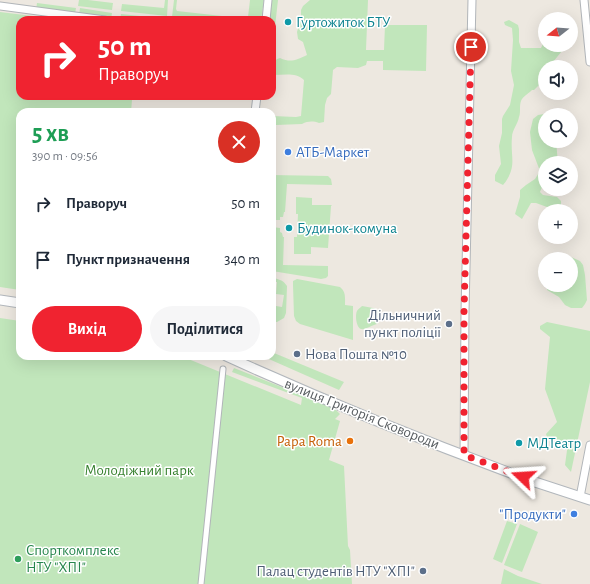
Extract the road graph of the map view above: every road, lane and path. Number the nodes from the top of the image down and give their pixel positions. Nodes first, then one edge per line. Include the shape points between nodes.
1 (268, 0) edge
2 (472, 0) edge
3 (584, 0) edge
4 (0, 6) edge
5 (75, 16) edge
6 (266, 16) edge
7 (590, 62) edge
8 (0, 300) edge
9 (16, 302) edge
10 (235, 360) edge
11 (223, 369) dead end
12 (590, 445) edge
13 (464, 455) junction
14 (580, 497) junction
15 (590, 500) edge
16 (201, 584) edge

1 - 6 street
2 - 13 street via 464,312
3 - 7 street
4 - 5 street
8 - 9 main road
10 - 13 main road, вулиця Григорія Сковороди via 344,408
11 - 16 street
12 - 14 street
13 - 14 main road, вулиця Григорія Сковороди
14 - 15 main road, вулиця Григорія Сковороди

